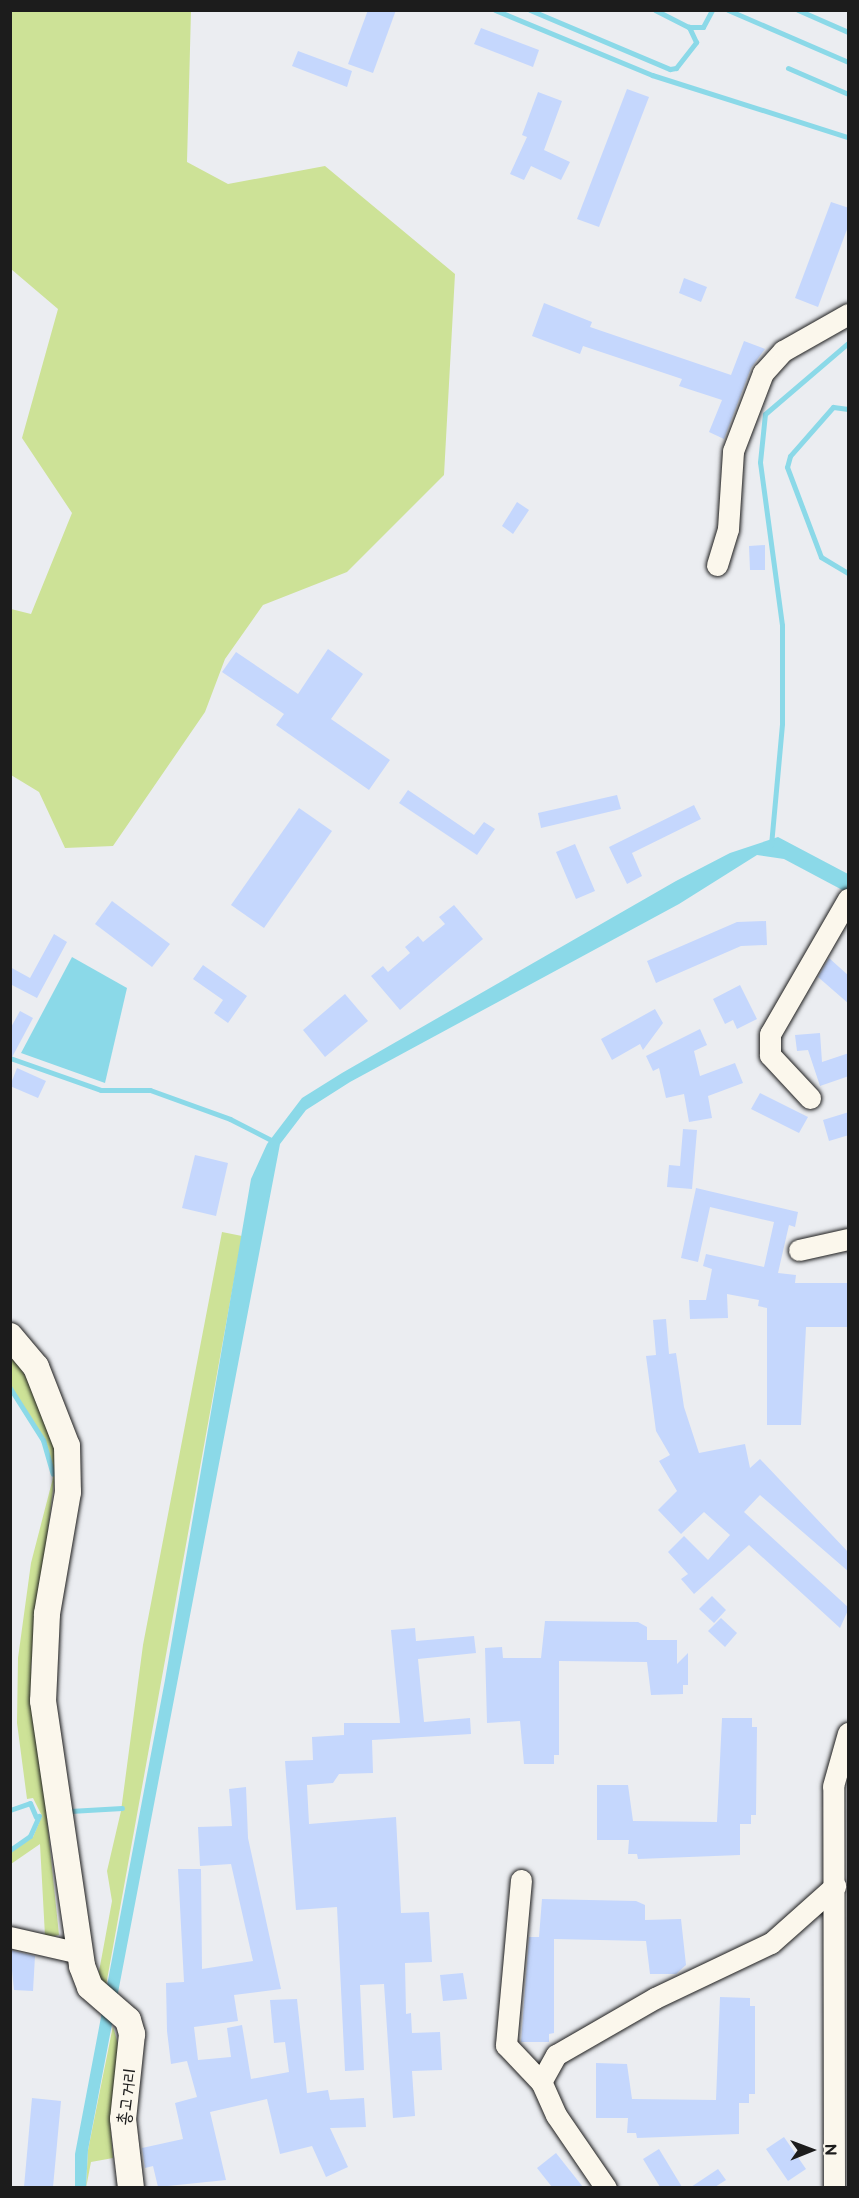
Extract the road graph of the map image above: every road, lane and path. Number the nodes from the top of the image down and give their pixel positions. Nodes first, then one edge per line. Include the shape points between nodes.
1 (849, 314) edge
2 (717, 565) dead end
3 (849, 899) edge
4 (810, 1098) dead end
5 (849, 1239) edge
6 (799, 1250) dead end
7 (10, 1336) edge
8 (849, 1733) edge
9 (521, 1880) dead end
10 (835, 1886) junction
11 (10, 1938) edge
12 (80, 1953) junction
13 (541, 2082) junction
14 (131, 2187) edge
15 (606, 2187) edge
16 (834, 2187) edge

1 - 2 street via 783,351 763,373 733,451 728,529
3 - 4 street via 770,1034 770,1055
5 - 6 street
7 - 12 street, 총고거리 via 36,1367 49,1395 69,1468 47,1614 43,1701
8 - 10 street via 833,1786
9 - 13 street via 506,2045
10 - 13 street via 771,1943 655,1998 556,2055
10 - 16 street
11 - 12 street
12 - 14 street, 총고거리 via 110,2006 128,2020 134,2053 123,2119
13 - 15 street via 556,2115

